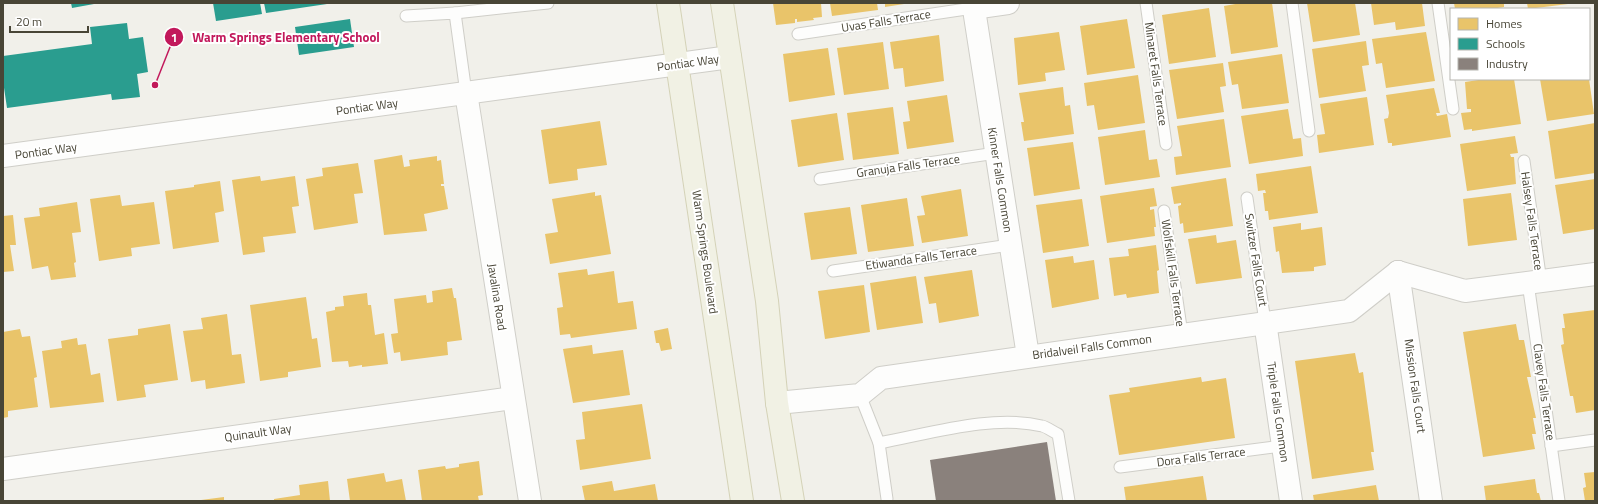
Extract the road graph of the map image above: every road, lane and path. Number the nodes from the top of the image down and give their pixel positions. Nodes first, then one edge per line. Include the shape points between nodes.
1 (548, 3) edge
2 (668, 3) edge
3 (722, 3) edge
4 (1008, 3) edge
5 (1146, 3) edge
6 (1292, 3) edge
7 (1438, 3) edge
8 (973, 6) edge
9 (455, 13) junction
10 (406, 16) dead end
11 (798, 34) dead end
12 (730, 57) junction
13 (678, 65) junction
14 (466, 93) junction
15 (1453, 109) dead end
16 (1309, 131) dead end
17 (1166, 144) dead end
18 (996, 153) junction
19 (3, 156) edge
20 (1524, 161) dead end
21 (820, 179) dead end
22 (1247, 198) dead end
23 (1164, 211) dead end
24 (1010, 245) junction
25 (833, 271) dead end
26 (1398, 272) junction
27 (1595, 274) edge
28 (1534, 283) junction
29 (1265, 322) junction
30 (1182, 334) junction
31 (1028, 356) junction
32 (860, 395) junction
33 (513, 398) junction
34 (777, 403) junction
35 (1595, 440) edge
36 (879, 443) junction
37 (1282, 446) junction
38 (1551, 446) junction
39 (1120, 467) dead end
40 (3, 469) edge
41 (887, 499) dead end
42 (530, 501) edge
43 (742, 501) edge
44 (793, 501) edge
45 (1069, 501) edge
46 (1291, 501) edge
47 (1431, 501) edge
48 (1559, 501) edge

1 - 9 lane
2 - 13 main road, Warm Springs Boulevard
3 - 12 main road
4 - 8 street
5 - 17 lane, Minaret Falls Terrace
6 - 16 lane
7 - 15 lane
8 - 11 lane, Uvas Falls Terrace
8 - 18 street, Kinner Falls Common
9 - 10 lane
9 - 14 lane
12 - 13 street, Pontiac Way
12 - 34 main road via 767,301
13 - 14 street, Pontiac Way
13 - 43 main road, Warm Springs Boulevard
14 - 19 street, Pontiac Way
14 - 33 street, Javalina Road
18 - 21 lane, Granuja Falls Terrace
18 - 24 street, Kinner Falls Common
20 - 28 lane, Halsey Falls Terrace
22 - 29 lane, Switzer Falls Court
23 - 30 lane, Wolfskill Falls Terrace
24 - 25 lane, Etiwanda Falls Terrace
24 - 31 street, Kinner Falls Common
26 - 28 street via 1466,291
26 - 29 street, Bridalveil Falls Common via 1349,311
26 - 47 street, Mission Falls Court
27 - 28 street
28 - 38 lane, Clavey Falls Terrace
29 - 30 street, Bridalveil Falls Common
29 - 37 street, Triple Falls Common
30 - 31 street, Bridalveil Falls Common
31 - 32 street, Bridalveil Falls Common via 881,378
32 - 34 street
32 - 36 lane
33 - 40 street, Quinault Way
33 - 42 street, Javalina Road
34 - 44 main road
35 - 38 lane
36 - 41 lane
36 - 45 lane via 978,424 1017,423 1043,426 1058,434
37 - 39 lane, Dora Falls Terrace
37 - 46 street, Triple Falls Common
38 - 48 lane, Clavey Falls Terrace

